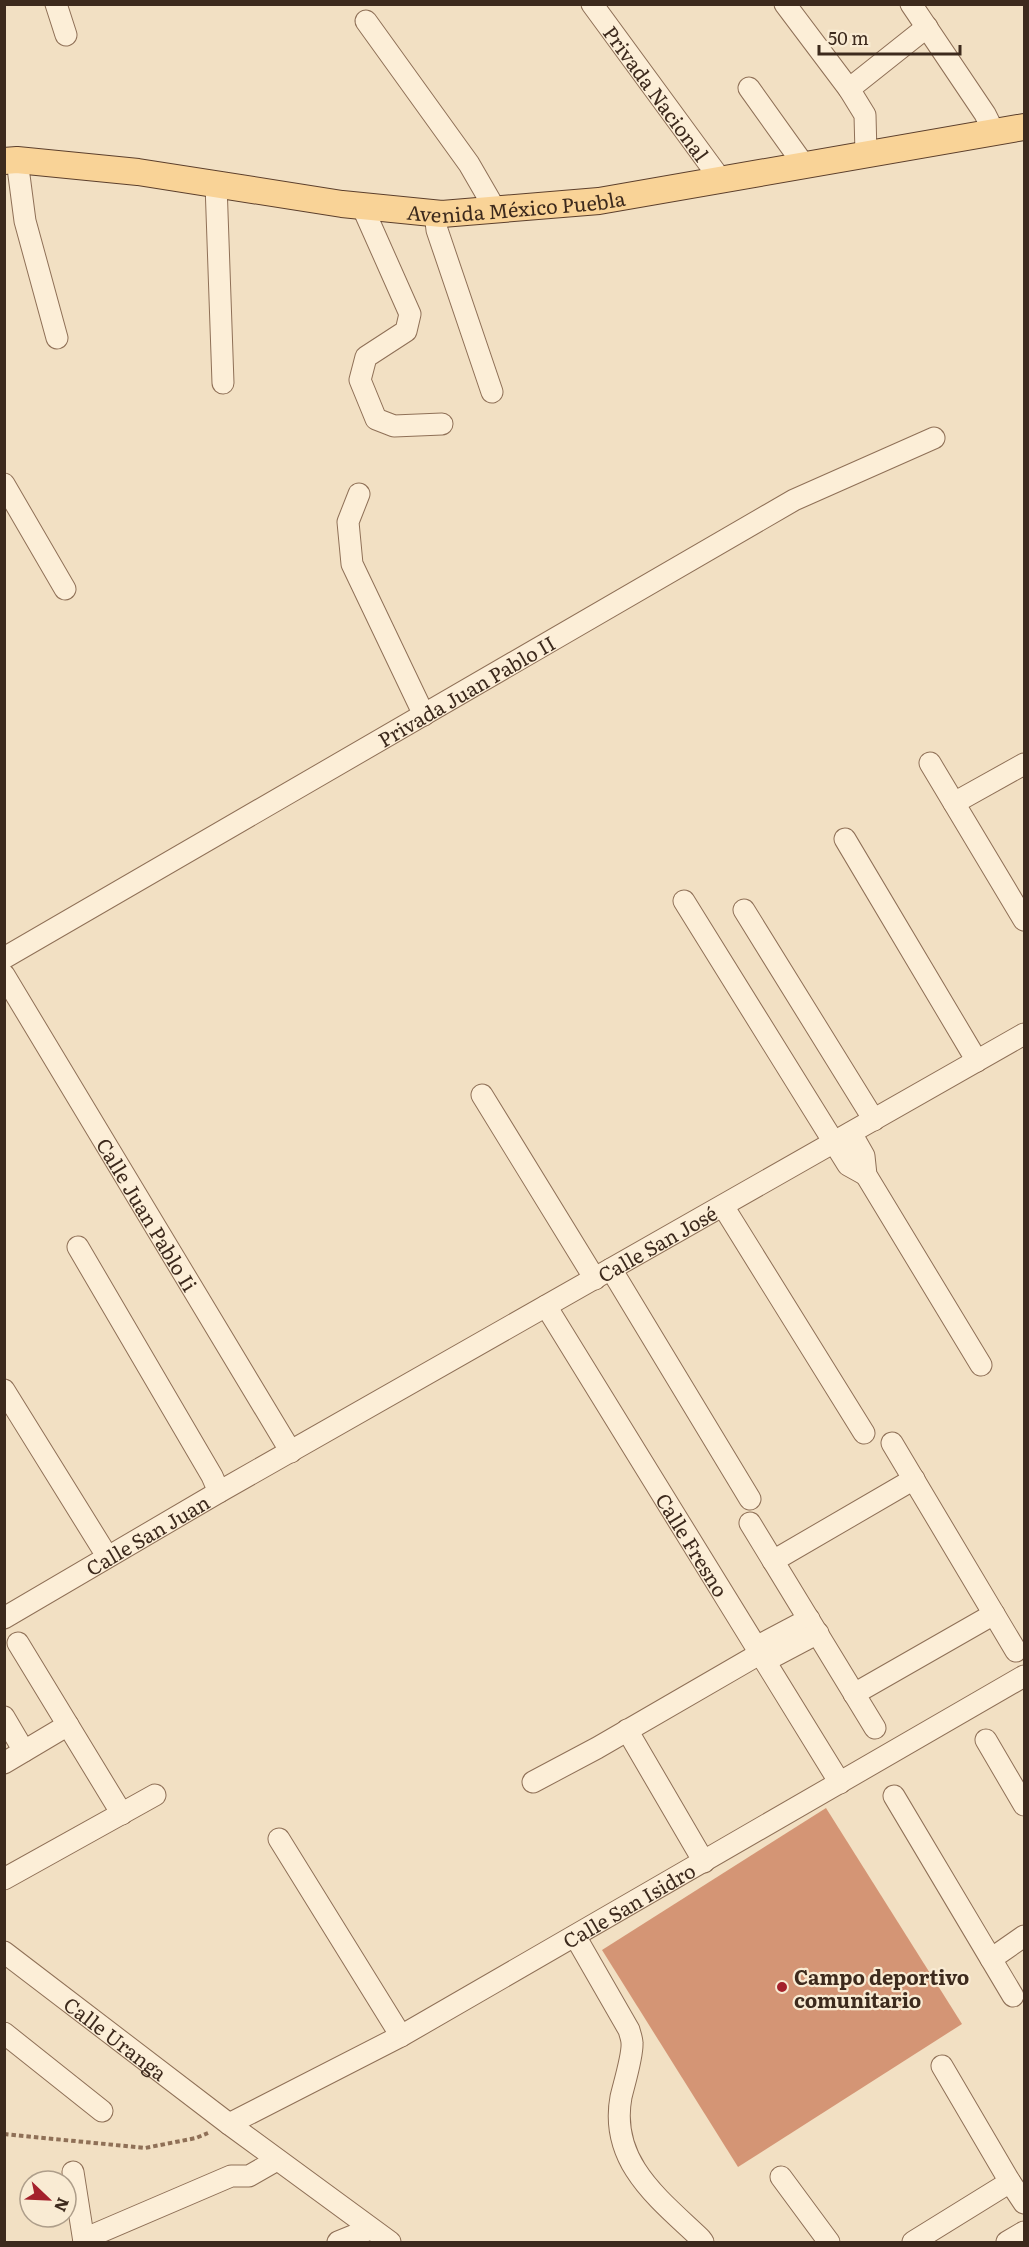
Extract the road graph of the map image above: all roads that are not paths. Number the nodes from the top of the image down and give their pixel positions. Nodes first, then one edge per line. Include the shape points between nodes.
1 (56, 4) edge
2 (592, 4) edge
3 (785, 4) edge
4 (911, 4) edge
5 (366, 21) dead end
6 (927, 27) junction
7 (66, 35) dead end
8 (749, 88) dead end
9 (849, 89) junction
10 (1024, 127) edge
11 (994, 132) junction
12 (866, 154) junction
13 (11, 160) edge
14 (804, 165) junction
15 (721, 180) junction
16 (216, 184) junction
17 (362, 206) junction
18 (495, 209) junction
19 (435, 213) junction
20 (57, 338) dead end
21 (223, 383) dead end
22 (492, 392) dead end
23 (442, 424) dead end
24 (934, 438) dead end
25 (4, 484) edge
26 (359, 494) dead end
27 (65, 589) dead end
28 (424, 715) junction
29 (930, 763) dead end
30 (1024, 764) edge
31 (954, 803) junction
32 (845, 839) dead end
33 (1019, 898) edge
34 (684, 901) dead end
35 (744, 910) dead end
36 (1024, 920) edge
37 (4, 958) edge
38 (4, 975) edge
39 (1024, 1034) edge
40 (977, 1061) junction
41 (482, 1095) dead end
42 (874, 1120) junction
43 (843, 1138) junction
44 (723, 1206) junction
45 (78, 1247) dead end
46 (603, 1274) junction
47 (546, 1306) junction
48 (981, 1365) dead end
49 (4, 1390) edge
50 (864, 1433) dead end
51 (892, 1443) dead end
52 (291, 1452) junction
53 (914, 1479) junction
54 (219, 1492) junction
55 (750, 1499) dead end
56 (750, 1523) dead end
57 (107, 1556) junction
58 (773, 1561) junction
59 (994, 1614) junction
60 (4, 1618) edge
61 (813, 1626) junction
62 (18, 1643) dead end
63 (1016, 1651) dead end
64 (761, 1654) junction
65 (1024, 1676) edge
66 (854, 1694) junction
67 (4, 1717) edge
68 (68, 1725) junction
69 (875, 1728) dead end
70 (627, 1730) junction
71 (986, 1740) dead end
72 (24, 1751) junction
73 (4, 1763) edge
74 (533, 1782) dead end
75 (840, 1783) junction
76 (155, 1795) dead end
77 (894, 1796) dead end
78 (1024, 1805) edge
79 (122, 1814) junction
80 (279, 1839) dead end
81 (704, 1862) junction
82 (4, 1879) edge
83 (575, 1936) junction
84 (1024, 1936) edge
85 (4, 1952) edge
86 (991, 1959) junction
87 (1013, 1996) dead end
88 (4, 2033) edge
89 (401, 2036) junction
90 (942, 2066) dead end
91 (102, 2111) dead end
92 (229, 2124) junction
93 (269, 2154) junction
94 (781, 2177) dead end
95 (1010, 2182) junction
96 (78, 2203) edge
97 (1024, 2203) edge
98 (370, 2229) junction
99 (1024, 2232) edge
100 (84, 2241) edge
101 (338, 2242) edge
102 (390, 2242) edge
103 (703, 2242) edge
104 (829, 2242) edge
105 (913, 2242) edge
106 (1007, 2242) edge

1 - 7 street
2 - 15 street, Privada Nacional
3 - 9 street
4 - 6 street
5 - 18 street via 469,164
6 - 9 street
6 - 11 street
8 - 14 street
9 - 12 street via 865,115
10 - 11 main road, Avenida México Puebla
11 - 12 main road, Avenida México Puebla
12 - 14 main road, Avenida México Puebla
13 - 16 main road, Avenida México Puebla
13 - 20 street
14 - 15 main road, Avenida México Puebla
15 - 18 main road, Avenida México Puebla via 599,201
16 - 17 main road, Avenida México Puebla
16 - 21 street
17 - 19 main road, Avenida México Puebla
17 - 23 street via 410,314 406,331 366,357 360,380 376,419 394,426
18 - 19 main road, Avenida México Puebla
19 - 22 street via 437,230
24 - 28 street, Privada Juan Pablo II via 794,500
25 - 27 street
26 - 28 street via 348,522 352,564
28 - 37 street, Privada Juan Pablo II
29 - 31 street
30 - 31 street
31 - 33 street
32 - 40 street
33 - 36 street
34 - 43 street
35 - 42 street
38 - 52 street, Calle Juan Pablo Ii
39 - 40 street, Calle San José
40 - 42 street, Calle San José
41 - 46 street
42 - 43 street, Calle San José
43 - 44 street, Calle San José
43 - 48 street via 864,1156 866,1175
44 - 46 street, Calle San José
44 - 50 street
45 - 54 street
46 - 47 street, Calle San José
46 - 55 street via 620,1286
47 - 52 street, Calle San José
47 - 64 street, Calle Fresno
49 - 57 street
51 - 53 street
52 - 54 street, Calle San Juan
53 - 58 street
53 - 59 street
54 - 57 street, Calle San Juan
56 - 58 street
57 - 60 street, Calle San Juan
58 - 61 street
59 - 63 street
59 - 66 street
61 - 64 street
61 - 66 street
62 - 68 street
64 - 70 street
64 - 75 street, Calle Fresno
65 - 75 street, Calle San Isidro
66 - 69 street
67 - 72 street
68 - 72 street
68 - 79 street
70 - 74 street
70 - 81 street
71 - 78 street
72 - 73 street
75 - 81 street, Calle San Isidro
76 - 79 street
77 - 86 street
79 - 82 street
80 - 89 street
81 - 83 street, Calle San Isidro
83 - 89 street, Calle San Isidro
83 - 103 street via 629,2030 633,2044 619,2111 632,2167 648,2189
84 - 86 street
85 - 92 street, Calle Uranga
86 - 87 street
88 - 91 street
89 - 92 street, Calle San Isidro
90 - 95 street
92 - 93 street, Calle Uranga
93 - 98 street, Calle Uranga
93 - 100 street via 249,2176 231,2176
94 - 104 street
95 - 97 street
95 - 105 street
96 - 100 street
98 - 101 street
98 - 102 street, Calle Uranga
99 - 106 street

